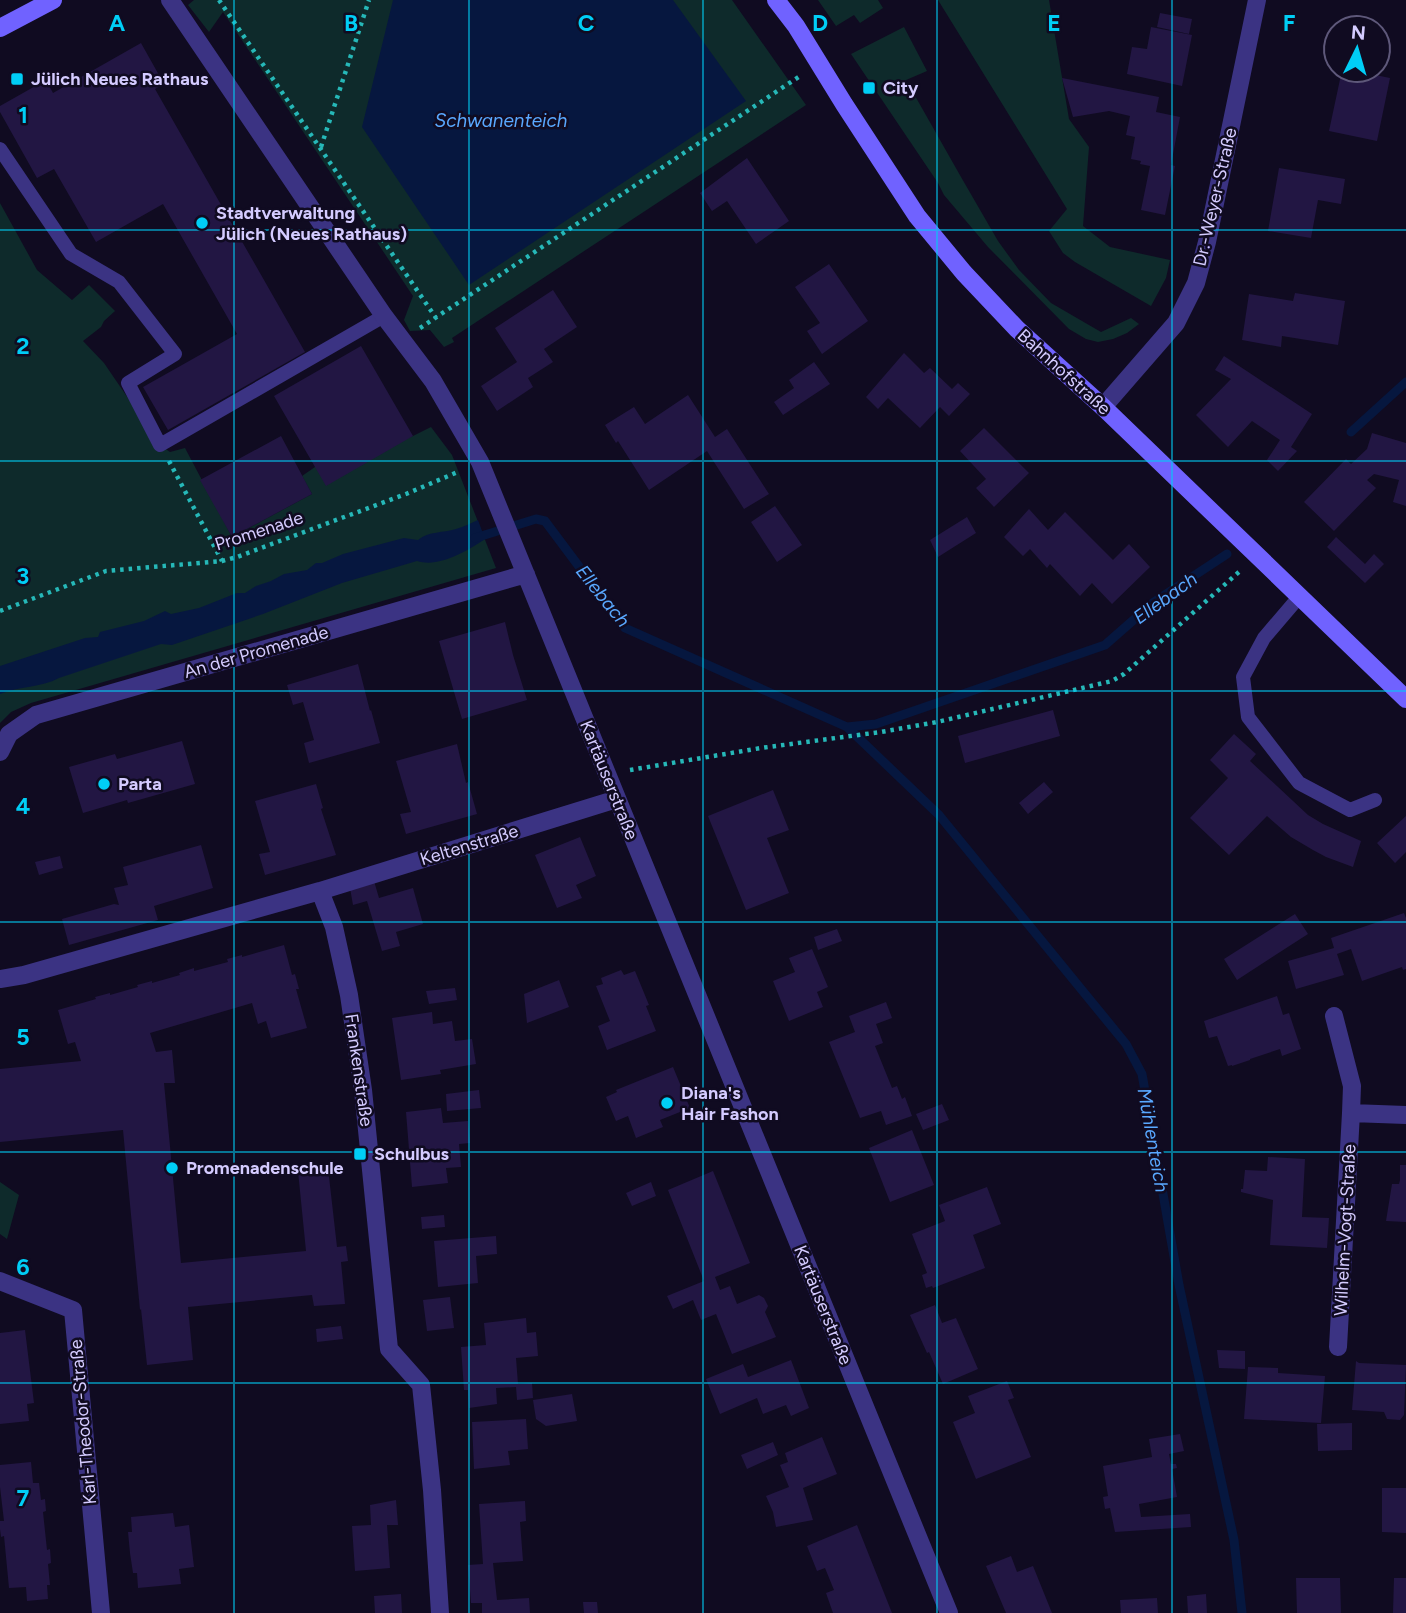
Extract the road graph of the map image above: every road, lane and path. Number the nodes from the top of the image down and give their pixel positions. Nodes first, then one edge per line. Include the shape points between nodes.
1 (52, 0) edge
2 (170, 0) edge
3 (219, 0) edge
4 (369, 0) edge
5 (776, 0) edge
6 (1257, 0) edge
7 (0, 28) edge
8 (819, 64) junction
9 (321, 148) junction
10 (0, 149) edge
11 (384, 316) junction
12 (436, 318) junction
13 (401, 340) junction
14 (1103, 407) junction
15 (160, 445) junction
16 (480, 462) junction
17 (1256, 556) junction
18 (222, 561) junction
19 (526, 575) junction
20 (1299, 597) junction
21 (0, 611) edge
22 (1406, 699) edge
23 (0, 752) edge
24 (607, 775) junction
25 (617, 799) junction
26 (1375, 800) dead end
27 (320, 891) junction
28 (0, 979) edge
29 (1334, 1016) dead end
30 (1351, 1113) junction
31 (1406, 1115) edge
32 (0, 1281) edge
33 (1338, 1346) dead end
34 (101, 1613) edge
35 (440, 1613) edge
36 (949, 1613) edge

1 - 7 main road
2 - 11 street, Kartäuserstraße
3 - 9 path
4 - 9 path
5 - 8 main road, Bahnhofstraße
6 - 14 street, Dr.-Weyer-Straße via 1196,283 1176,323
8 - 12 path
8 - 14 main road, Bahnhofstraße via 918,216 964,273 1017,329
9 - 12 path
10 - 15 lane via 71,254 119,282 176,354 128,383
11 - 13 street, Kartäuserstraße
11 - 15 lane
12 - 13 path
13 - 16 street, Kartäuserstraße via 433,381
14 - 17 main road, Bahnhofstraße
15 - 18 path
16 - 18 path, Promenade
16 - 19 street, Kartäuserstraße
17 - 20 main road, Bahnhofstraße
17 - 24 path via 1112,681 937,722
18 - 21 path, Promenade via 106,571
19 - 23 street, An der Promenade via 36,715 9,734
19 - 24 street, Kartäuserstraße
20 - 22 main road, Bahnhofstraße
20 - 26 lane via 1264,638 1243,677 1248,717 1299,783 1350,810
24 - 25 street, Kartäuserstraße
25 - 27 street, Keltenstraße
25 - 36 street, Kartäuserstraße
27 - 28 street
27 - 35 street, Frankenstraße via 334,927 349,995 389,1349 421,1385
29 - 30 street, Wilhelm-Vogt-Straße via 1352,1086
30 - 31 street
30 - 33 street, Wilhelm-Vogt-Straße
32 - 34 street, Karl-Theodor-Straße via 73,1310

